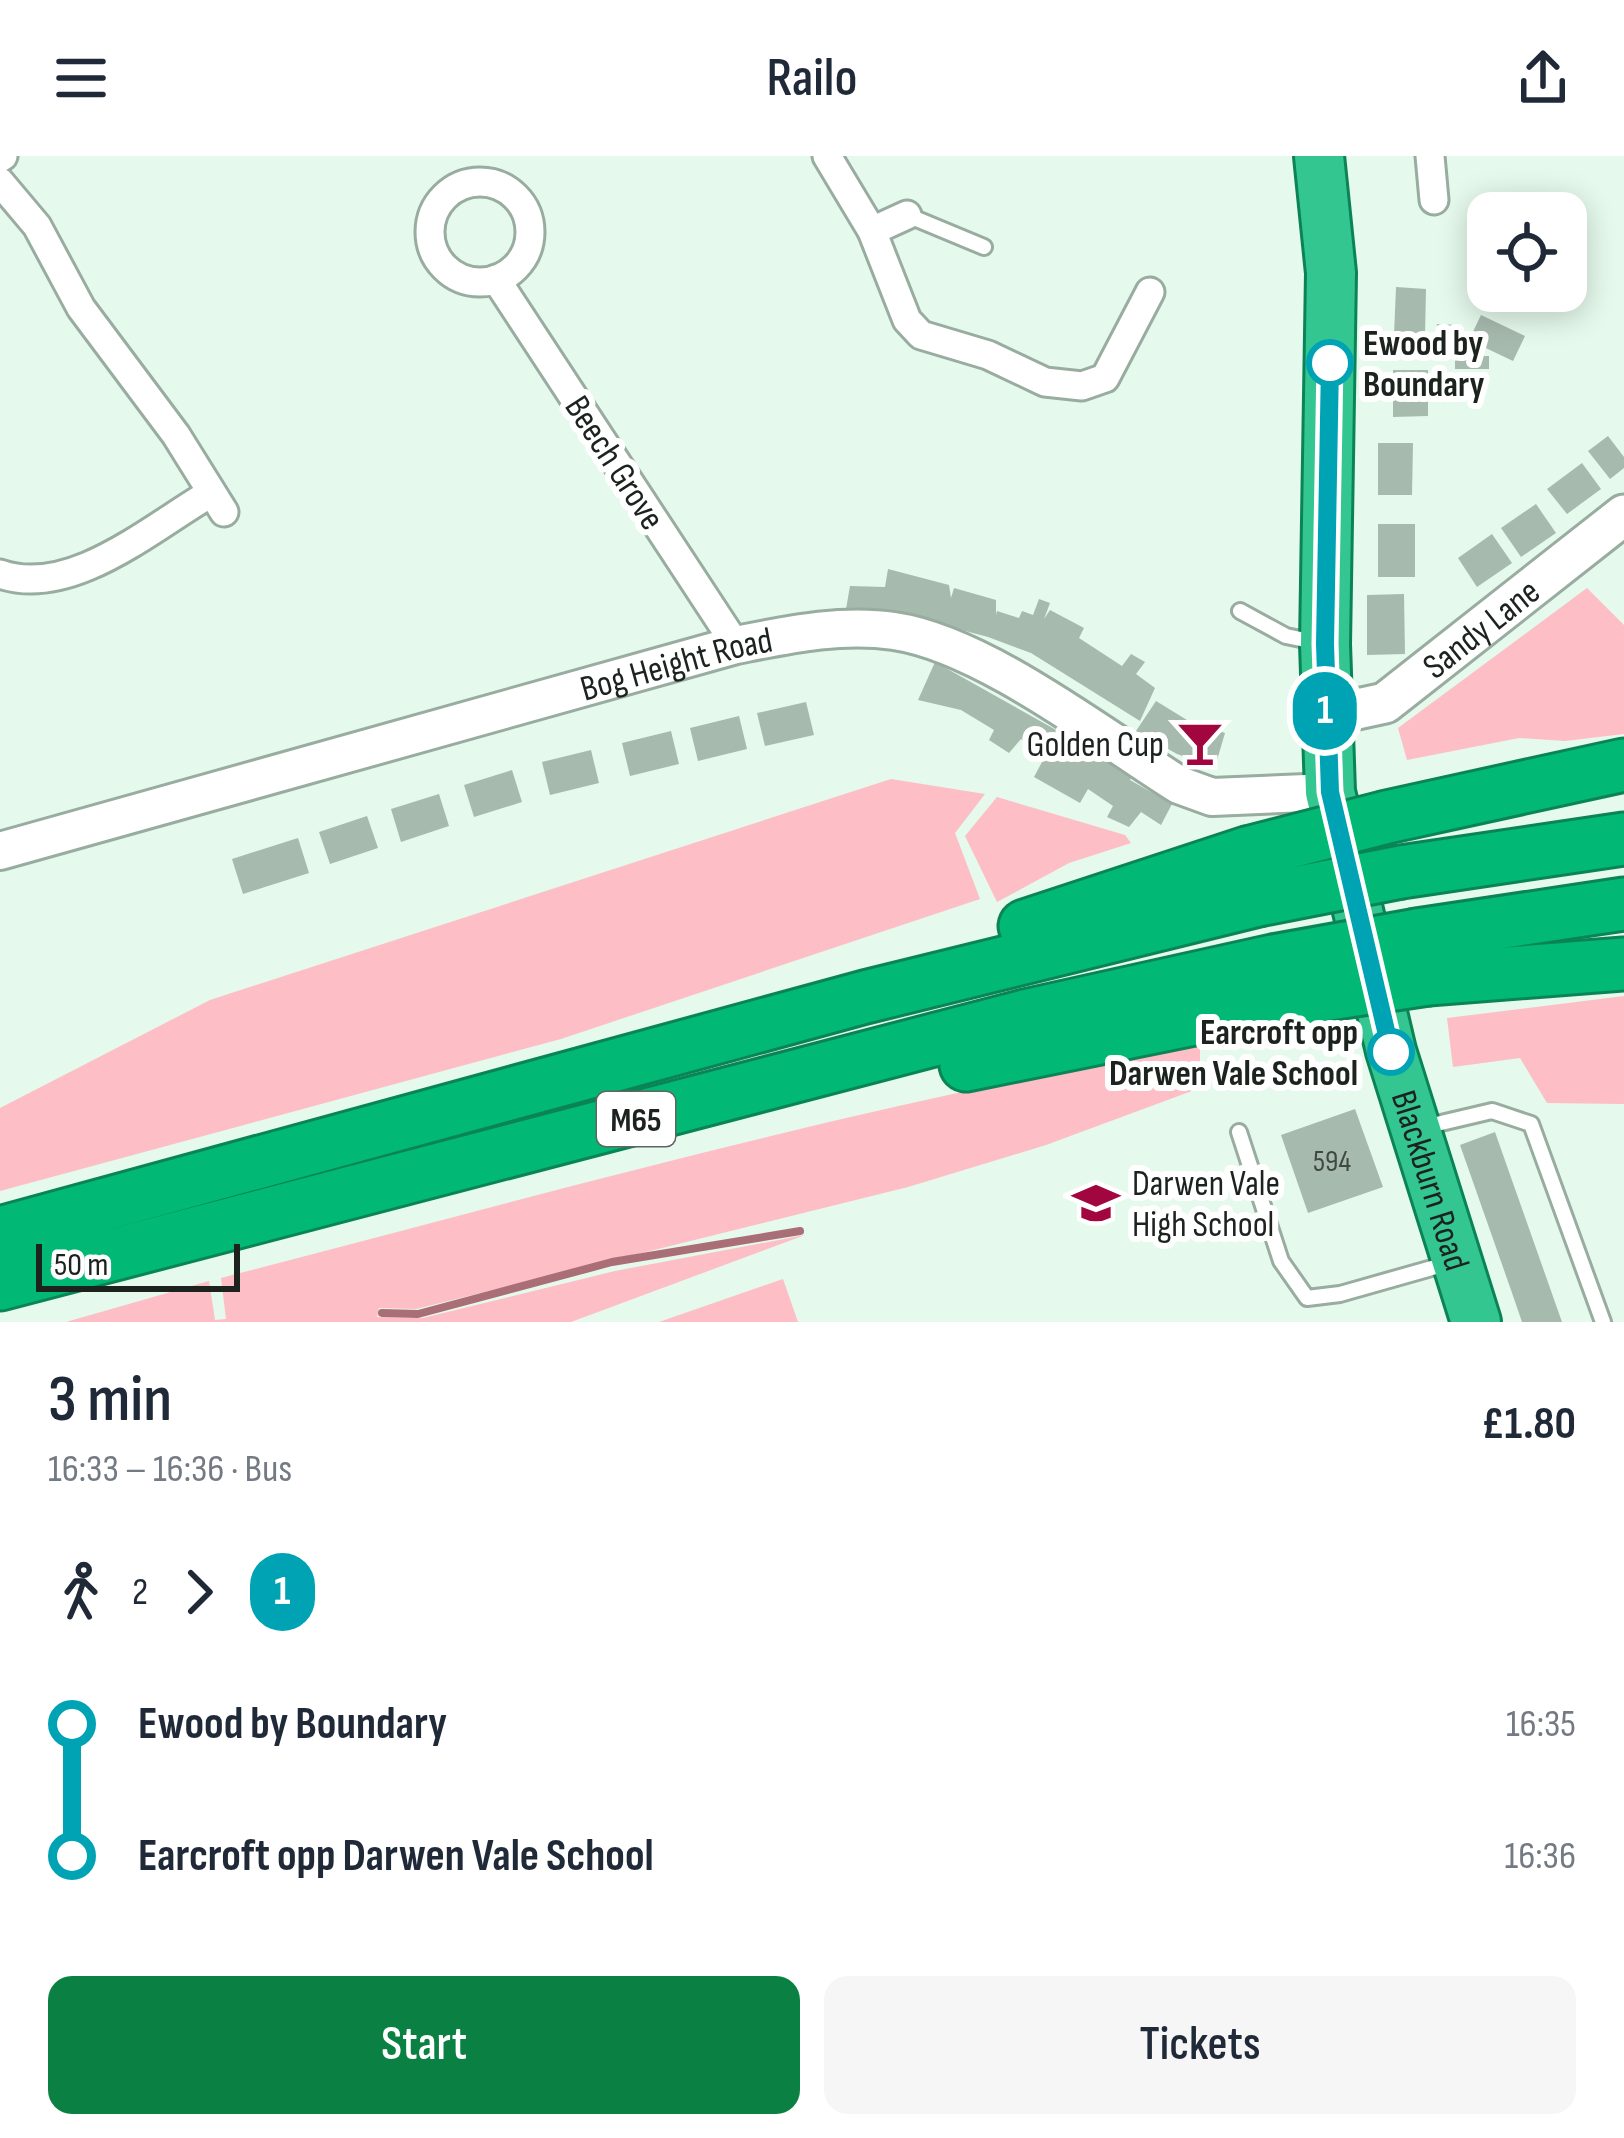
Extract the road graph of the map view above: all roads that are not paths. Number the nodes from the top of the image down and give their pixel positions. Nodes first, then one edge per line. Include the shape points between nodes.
1 (827, 156) edge
2 (1430, 156) edge
3 (1321, 170) edge
4 (0, 182) edge
5 (1434, 200) dead end
6 (907, 214) joint
7 (872, 230) junction
8 (985, 247) dead end
9 (496, 279) dead end
10 (1150, 292) dead end
11 (1082, 386) junction
12 (1081, 415) dead end
13 (1624, 515) edge
14 (0, 574) edge
15 (1240, 611) dead end
16 (1325, 644) junction
17 (736, 645) junction
18 (1325, 716) junction
19 (1624, 765) edge
20 (1330, 792) junction
21 (1624, 839) edge
22 (0, 851) edge
23 (1253, 876) junction
24 (1624, 904) edge
25 (1422, 957) junction
26 (1624, 964) edge
27 (1413, 1129) junction
28 (1239, 1132) dead end
29 (0, 1233) edge
30 (1457, 1261) junction
31 (0, 1283) edge
32 (1476, 1322) edge
33 (1603, 1322) edge

1 - 7 street
2 - 5 street
3 - 16 highway, Blackburn Road via 1331,273
4 - 14 street via 218,502 75,572 31,580
6 - 7 street
6 - 8 lane
7 - 11 street via 907,320 921,335 1045,382
9 - 17 street, Beech Grove
10 - 11 street via 1105,378
11 - 12 street
13 - 18 main road, Sandy Lane via 1385,703
15 - 16 lane via 1286,636
16 - 18 highway, Blackburn Road
17 - 20 street, Bog Height Road via 798,633 893,631 971,656 1179,785 1212,797
17 - 22 street, Bog Height Road
18 - 20 highway, Blackburn Road
19 - 23 highway, bridge via 1387,817
20 - 27 highway, Blackburn Road
21 - 23 highway, M65, bridge via 1401,872
23 - 29 highway, M65 via 546,1084
24 - 25 highway, M65
25 - 26 highway, M65
25 - 31 highway, M65, bridge via 1025,1016
27 - 30 highway, Blackburn Road
27 - 33 lane via 1492,1111 1531,1124
28 - 30 lane via 1281,1261 1306,1298
30 - 32 highway, Blackburn Road

